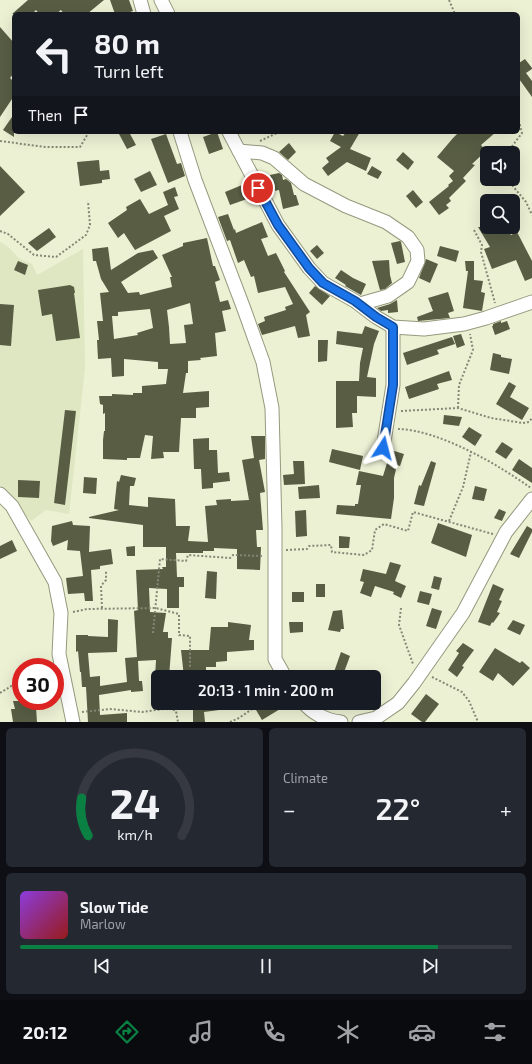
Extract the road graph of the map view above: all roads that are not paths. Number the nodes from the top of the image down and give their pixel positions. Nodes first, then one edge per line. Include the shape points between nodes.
1 (140, 0) edge
2 (161, 0) edge
3 (143, 12) edge
4 (167, 12) edge
5 (181, 134) edge
6 (230, 134) edge
7 (239, 151) junction
8 (532, 302) edge
9 (360, 304) junction
10 (393, 327) junction
11 (383, 448) dead end
12 (0, 494) edge
13 (532, 499) edge
14 (281, 670) edge
15 (309, 710) edge
16 (72, 718) edge
17 (341, 722) edge
18 (359, 722) edge

1 - 3 street
2 - 4 street
5 - 14 street via 195,180 263,362 272,408 275,659
6 - 7 street
7 - 9 street via 278,225 309,268 323,283
7 - 9 street via 262,153 274,158 304,184 346,206 386,222 408,237 417,250 418,261 408,282 388,296
8 - 10 street via 467,323 424,329
9 - 10 street
10 - 11 street via 393,385
12 - 16 street via 12,506 55,582 61,613 59,654
13 - 18 street via 503,537 463,613 420,675 398,703 376,718
15 - 17 street via 333,722

